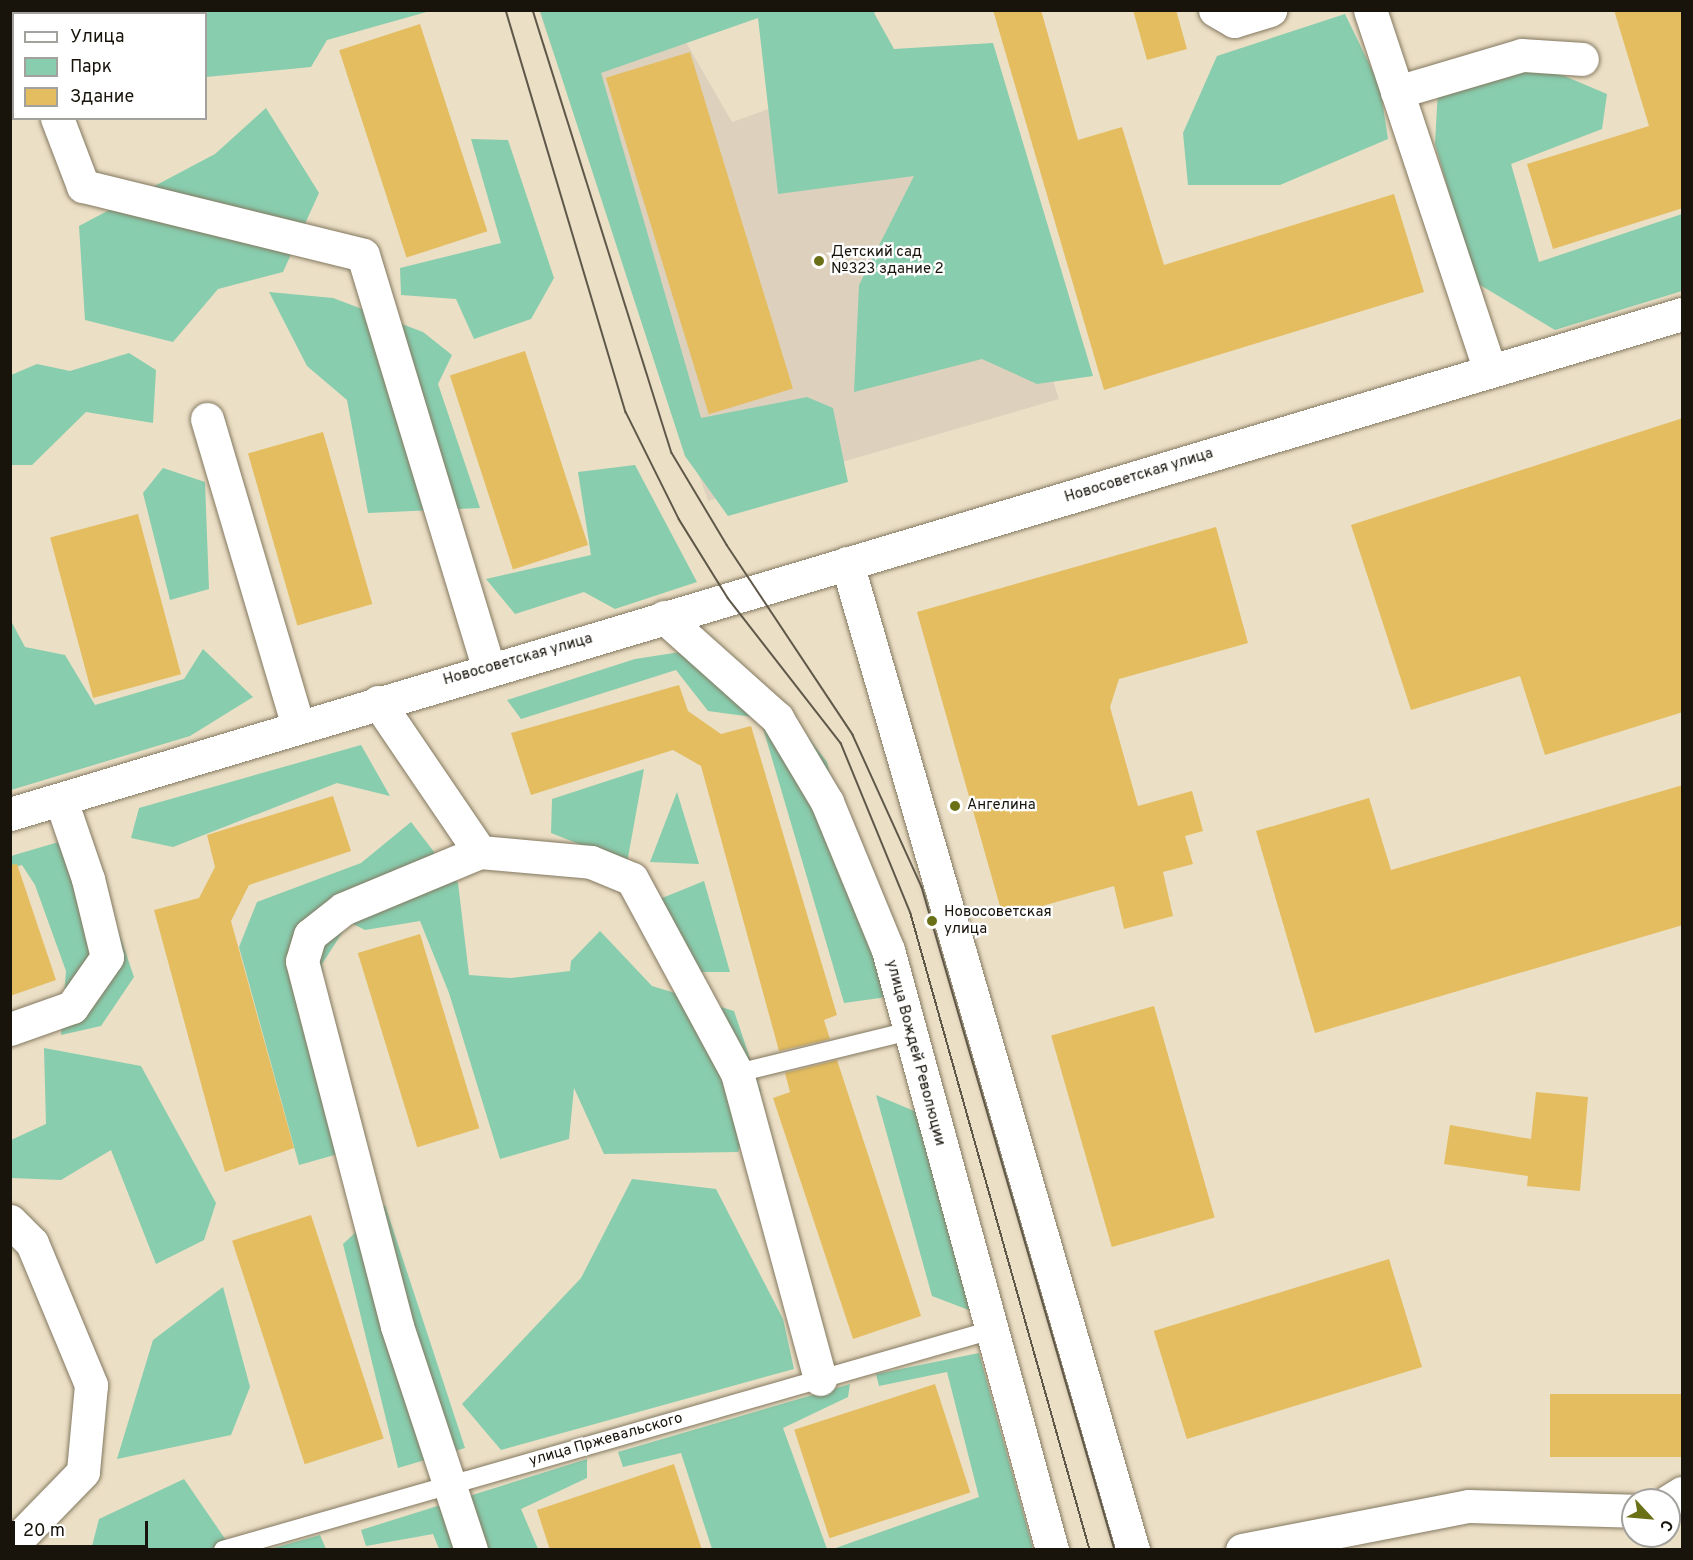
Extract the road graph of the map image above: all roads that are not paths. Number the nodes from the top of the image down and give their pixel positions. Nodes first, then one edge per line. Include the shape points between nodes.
1 (1215, 10) edge
2 (1270, 10) edge
3 (1370, 10) edge
4 (1582, 59) dead end
5 (1397, 92) junction
6 (58, 120) edge
7 (1683, 314) edge
8 (1490, 371) junction
9 (207, 419) dead end
10 (847, 562) junction
11 (664, 617) junction
12 (489, 669) junction
13 (378, 702) junction
14 (298, 726) junction
15 (61, 800) junction
16 (10, 814) edge
17 (480, 852) junction
18 (10, 1029) edge
19 (909, 1031) junction
20 (737, 1073) junction
21 (10, 1221) edge
22 (989, 1331) junction
23 (820, 1379) junction
24 (450, 1485) junction
25 (1621, 1511) edge
26 (10, 1547) edge
27 (223, 1550) edge
28 (471, 1550) edge
29 (1052, 1550) edge
30 (1133, 1550) edge
31 (1242, 1550) edge

1 - 2 street via 1234,21
3 - 5 street
4 - 5 street via 1522,56
5 - 8 street
6 - 12 street via 83,186 363,255
7 - 8 street, Новосоветская улица
8 - 10 street, Новосоветская улица
9 - 14 street
10 - 11 street, Новосоветская улица
10 - 30 street
11 - 12 street, Новосоветская улица
11 - 19 street, улица Вождей Революции via 777,718 827,802 888,950
12 - 13 street, Новосоветская улица
13 - 14 street, Новосоветская улица
13 - 17 street
14 - 15 street, Новосоветская улица
15 - 16 street, Новосоветская улица
15 - 18 street via 88,879 107,957 72,1006
17 - 20 street via 591,862 632,879
17 - 24 street via 343,909 310,935 302,961 397,1326
19 - 20 lane
19 - 22 street, улица Вождей Революции
20 - 23 street
21 - 26 street via 32,1243 92,1385 83,1472
22 - 23 lane, улица Пржевальского
22 - 29 street, улица Вождей Революции
23 - 24 lane, улица Пржевальского
24 - 27 lane, улица Пржевальского
24 - 28 street
25 - 31 street via 1469,1506

